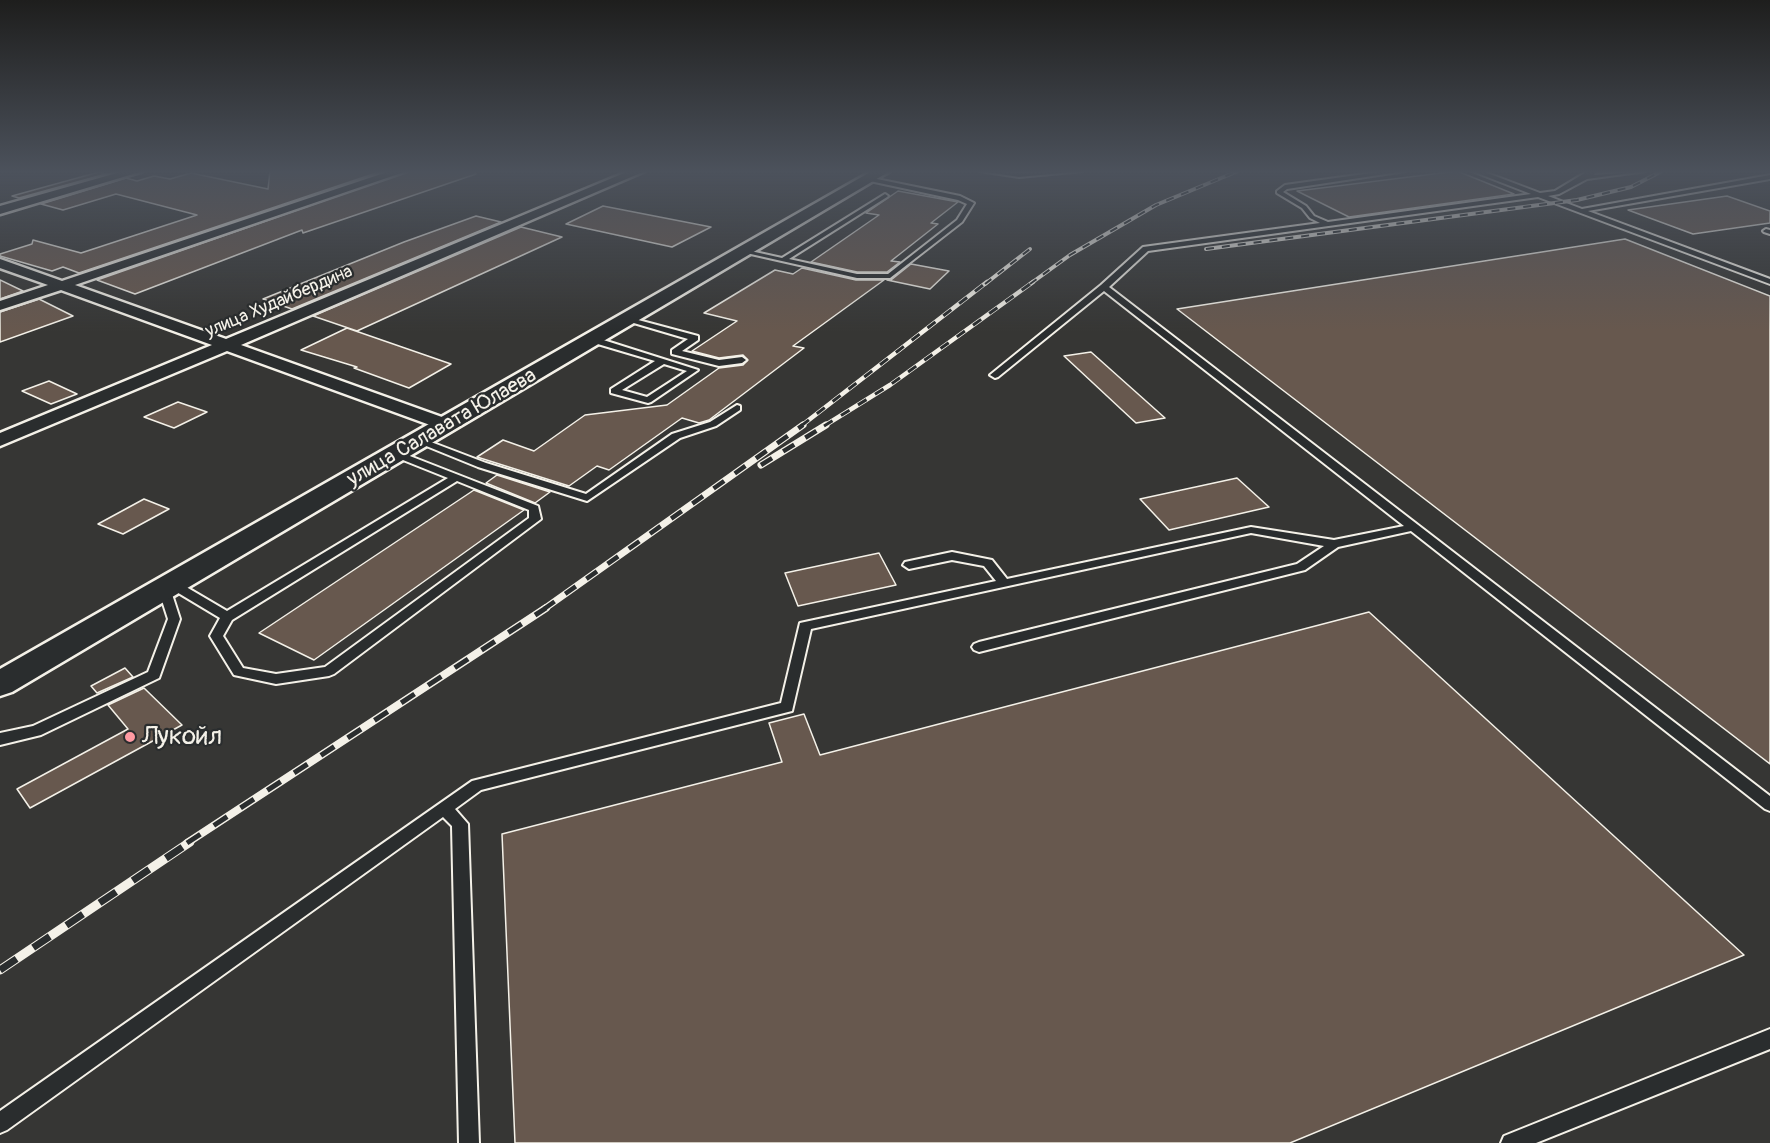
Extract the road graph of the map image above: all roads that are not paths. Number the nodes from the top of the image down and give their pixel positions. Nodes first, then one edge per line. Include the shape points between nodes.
1 (242, 224) edge
2 (513, 224) edge
3 (799, 224) edge
4 (827, 224) edge
5 (955, 224) edge
6 (1325, 224) edge
7 (1617, 224) edge
8 (746, 252) junction
9 (783, 260) junction
10 (0, 263) edge
11 (1770, 282) edge
12 (64, 284) junction
13 (1104, 287) junction
14 (0, 306) edge
15 (630, 319) junction
16 (594, 340) junction
17 (227, 345) junction
18 (742, 360) dead end
19 (662, 361) junction
20 (995, 375) dead end
21 (737, 408) dead end
22 (447, 425) junction
23 (0, 440) edge
24 (419, 441) junction
25 (397, 454) junction
26 (456, 477) junction
27 (1413, 526) junction
28 (1334, 544) junction
29 (909, 565) dead end
30 (1004, 583) junction
31 (168, 586) junction
32 (226, 617) junction
33 (979, 647) dead end
34 (0, 684) edge
35 (0, 739) edge
36 (1770, 805) edge
37 (444, 808) junction
38 (1770, 1039) edge
39 (0, 1123) edge
40 (469, 1143) edge
41 (1511, 1143) edge

1 - 12 street
2 - 17 street, улица Худайбердина
3 - 8 street, улица Салавата Юлаева
4 - 9 lane
5 - 9 lane via 890,276 857,276
6 - 13 lane via 1146,249
7 - 11 lane
8 - 9 lane
8 - 15 street, улица Салавата Юлаева
10 - 12 street
12 - 14 street
12 - 17 street
13 - 20 lane
13 - 27 lane
15 - 16 street, улица Салавата Юлаева
15 - 18 lane via 695,338 675,352 719,363
16 - 19 lane
16 - 22 street, улица Салавата Юлаева
17 - 22 street
17 - 23 street, улица Худайбердина
19 - 19 lane via 694,370 648,400 614,391
21 - 24 lane via 713,424 676,436 587,498
22 - 24 street, улица Салавата Юлаева
24 - 25 street, улица Салавата Юлаева
25 - 26 lane
25 - 31 street, улица Салавата Юлаева
26 - 32 lane
26 - 32 lane via 534,508 535,519 329,671 276,679 239,672 216,636
27 - 28 lane
27 - 36 lane
28 - 30 lane via 1251,530
28 - 33 lane via 1301,567
29 - 30 lane via 952,556 988,563
30 - 37 lane via 805,626 787,707 477,785
31 - 32 lane
31 - 34 street, улица Салавата Юлаева
31 - 35 lane via 174,619 154,675 36,732
37 - 39 lane
37 - 40 lane via 460,824
38 - 41 lane

